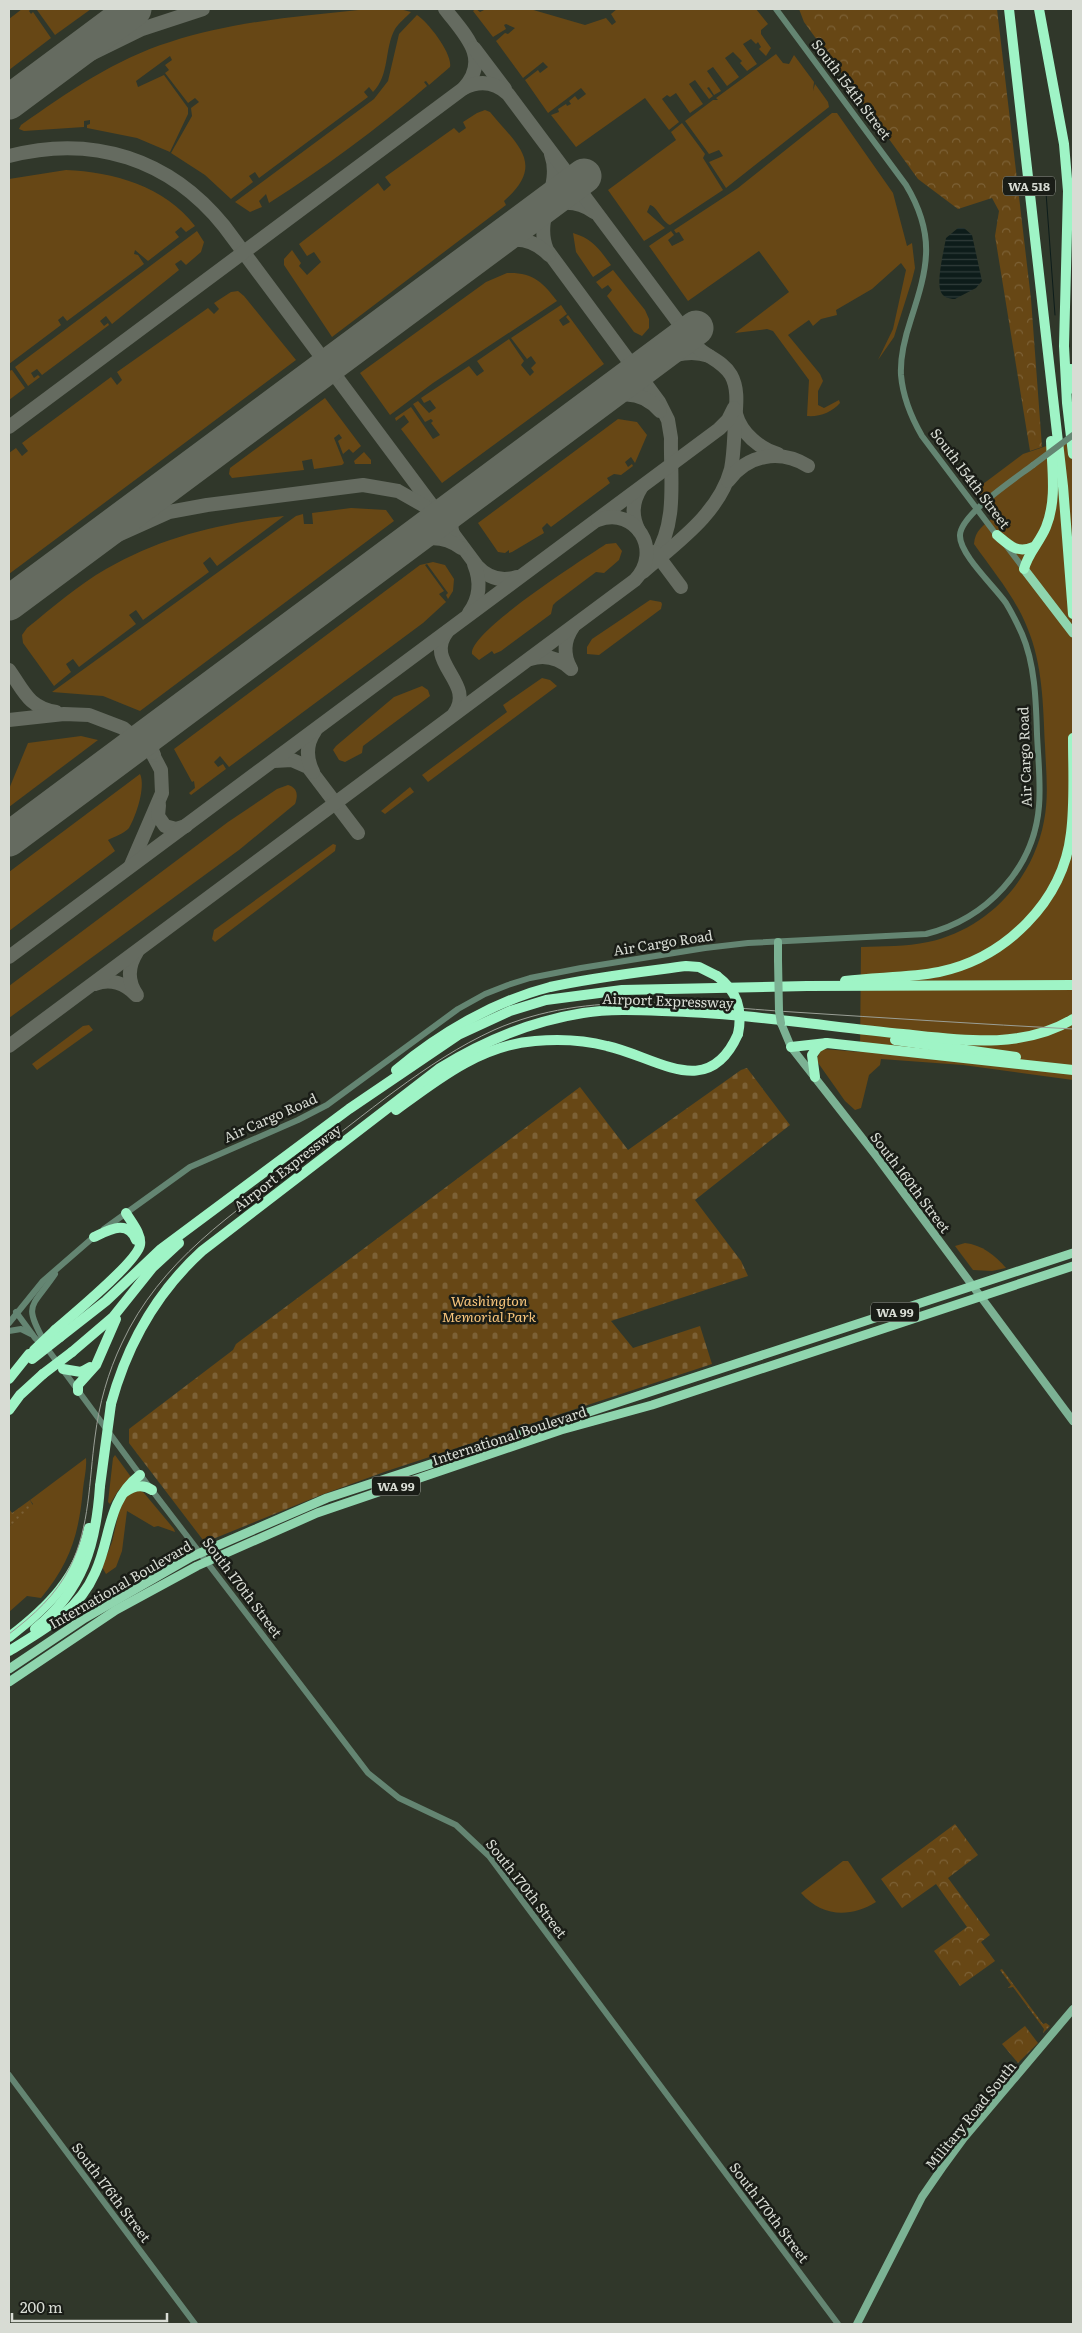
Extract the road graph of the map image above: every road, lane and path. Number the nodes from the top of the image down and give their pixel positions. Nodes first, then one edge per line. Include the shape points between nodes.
1 (776, 9) edge
2 (1009, 9) edge
3 (1039, 9) edge
4 (1066, 279) junction
5 (1048, 363) junction
6 (1073, 389) edge
7 (1073, 435) edge
8 (1073, 454) edge
9 (977, 510) junction
10 (997, 535) junction
11 (1033, 547) junction
12 (1024, 569) junction
13 (1073, 614) edge
14 (1073, 633) edge
15 (1073, 738) edge
16 (778, 942) junction
17 (1073, 985) edge
18 (807, 986) junction
19 (1073, 1019) edge
20 (825, 1026) junction
21 (827, 1043) junction
22 (791, 1047) junction
23 (1073, 1065) edge
24 (1073, 1070) edge
25 (815, 1077) junction
26 (349, 1109) junction
27 (305, 1172) junction
28 (265, 1173) junction
29 (126, 1213) junction
30 (94, 1237) junction
31 (1073, 1253) edge
32 (1073, 1266) edge
33 (59, 1268) junction
34 (119, 1272) junction
35 (974, 1286) junction
36 (132, 1293) junction
37 (981, 1297) junction
38 (16, 1312) junction
39 (115, 1320) junction
40 (9, 1323) edge
41 (9, 1330) edge
42 (58, 1334) junction
43 (35, 1338) junction
44 (49, 1351) junction
45 (63, 1369) junction
46 (9, 1380) edge
47 (78, 1391) junction
48 (9, 1410) edge
49 (1073, 1421) edge
50 (437, 1462) junction
51 (140, 1475) junction
52 (419, 1478) junction
53 (152, 1490) junction
54 (118, 1498) junction
55 (96, 1505) junction
56 (201, 1552) junction
57 (207, 1561) junction
58 (65, 1630) junction
59 (9, 1637) edge
60 (9, 1650) edge
61 (51, 1653) junction
62 (9, 1669) edge
63 (9, 1682) edge
64 (1073, 2009) edge
65 (9, 2075) edge
66 (195, 2324) edge
67 (838, 2324) edge
68 (856, 2324) edge

1 - 9 street, South 154th Street via 916,202 926,237 926,266 902,359 903,391 912,420
2 - 5 highway, WA 518
3 - 4 highway, WA 518 via 1064,144 1068,191
4 - 6 highway
4 - 8 highway, WA 518 via 1065,374
5 - 11 highway via 1053,494 1045,529
5 - 13 highway, WA 518 via 1064,495
7 - 9 street, Air Cargo Road, bridge
9 - 10 street, South 154th Street
9 - 16 street, Air Cargo Road via 961,529 961,542 1015,619 1028,650 1034,685 1039,806 1036,827 1024,860 994,898 944,930 909,936
10 - 11 highway via 1017,550
10 - 12 street, South 154th Street
11 - 12 highway
12 - 14 main road, South 154th Street
15 - 18 highway via 1071,834 1067,854 1046,899 1012,938 975,961 937,972
16 - 22 main road, South 160th Street, bridge via 779,1011 782,1030
16 - 29 street, Air Cargo Road via 705,948 582,968 530,978 485,994 458,1009 327,1105 202,1160
17 - 18 highway
18 - 26 highway, Airport Expressway via 622,990 546,1000 510,1011 458,1035
19 - 20 highway via 1042,1032 1002,1040 948,1039
20 - 23 highway via 843,1033
20 - 27 highway, Airport Expressway via 726,1014 631,1010 547,1020 487,1042 448,1063
21 - 22 highway
21 - 24 highway
21 - 25 highway via 812,1054
22 - 25 main road, South 160th Street
25 - 35 main road, South 160th Street
26 - 27 highway, bridge via 441,1036 513,1000 548,988 686,966 699,967 717,976 726,983 738,1002 741,1015 733,1045 719,1061 701,1071 668,1067 608,1046 584,1042 534,1041 506,1046 449,1072
26 - 28 highway, Airport Expressway
27 - 55 highway, Airport Expressway, bridge via 216,1238 176,1277 139,1331 123,1365 111,1404
28 - 36 highway via 247,1191 170,1250
28 - 42 highway, Airport Expressway via 161,1249 106,1301
29 - 30 street, Air Cargo Road
29 - 34 highway via 139,1235 140,1244 136,1254
30 - 33 street, Air Cargo Road
30 - 34 highway via 117,1228 125,1228 133,1234 135,1248
31 - 35 main road, International Boulevard / WA 99
32 - 37 main road, International Boulevard / WA 99
33 - 38 street, Air Cargo Road
33 - 44 street via 37,1296 32,1312 34,1325
34 - 42 highway
35 - 37 main road, South 160th Street
35 - 50 main road, International Boulevard / WA 99
36 - 39 highway
36 - 48 highway, bridge via 109,1322 43,1374
37 - 49 main road, South 160th Street
37 - 52 main road, International Boulevard / WA 99
38 - 40 street, Air Cargo Road
38 - 43 street, South 170th Street
39 - 45 highway via 89,1369 81,1372
39 - 47 highway via 96,1365 78,1384
41 - 43 street via 21,1329
42 - 46 highway, Airport Expressway, bridge via 30,1356
43 - 44 street, South 170th Street
44 - 45 street, South 170th Street
45 - 47 street, South 170th Street
47 - 51 street, South 170th Street
50 - 52 main road via 423,1471
50 - 56 main road, International Boulevard / WA 99 via 327,1498
51 - 53 street, South 170th Street
51 - 54 highway via 126,1486
52 - 57 main road, International Boulevard / WA 99 via 309,1516
53 - 54 highway via 143,1486 132,1488
53 - 56 street, South 170th Street
54 - 60 highway via 95,1573 79,1599 59,1619
55 - 59 highway via 72,1573 39,1613
55 - 60 highway, Airport Expressway via 92,1544 73,1587 49,1617
56 - 57 street, South 170th Street
56 - 58 main road, International Boulevard / WA 99
57 - 61 main road, International Boulevard / WA 99 via 116,1610
57 - 67 street, South 170th Street via 368,1773 399,1798 456,1825 489,1856
58 - 61 main road via 62,1639 52,1646
58 - 62 main road, International Boulevard / WA 99
61 - 63 main road, International Boulevard / WA 99
64 - 68 main road, Military Road South via 964,2138 922,2197
65 - 66 street, South 176th Street

